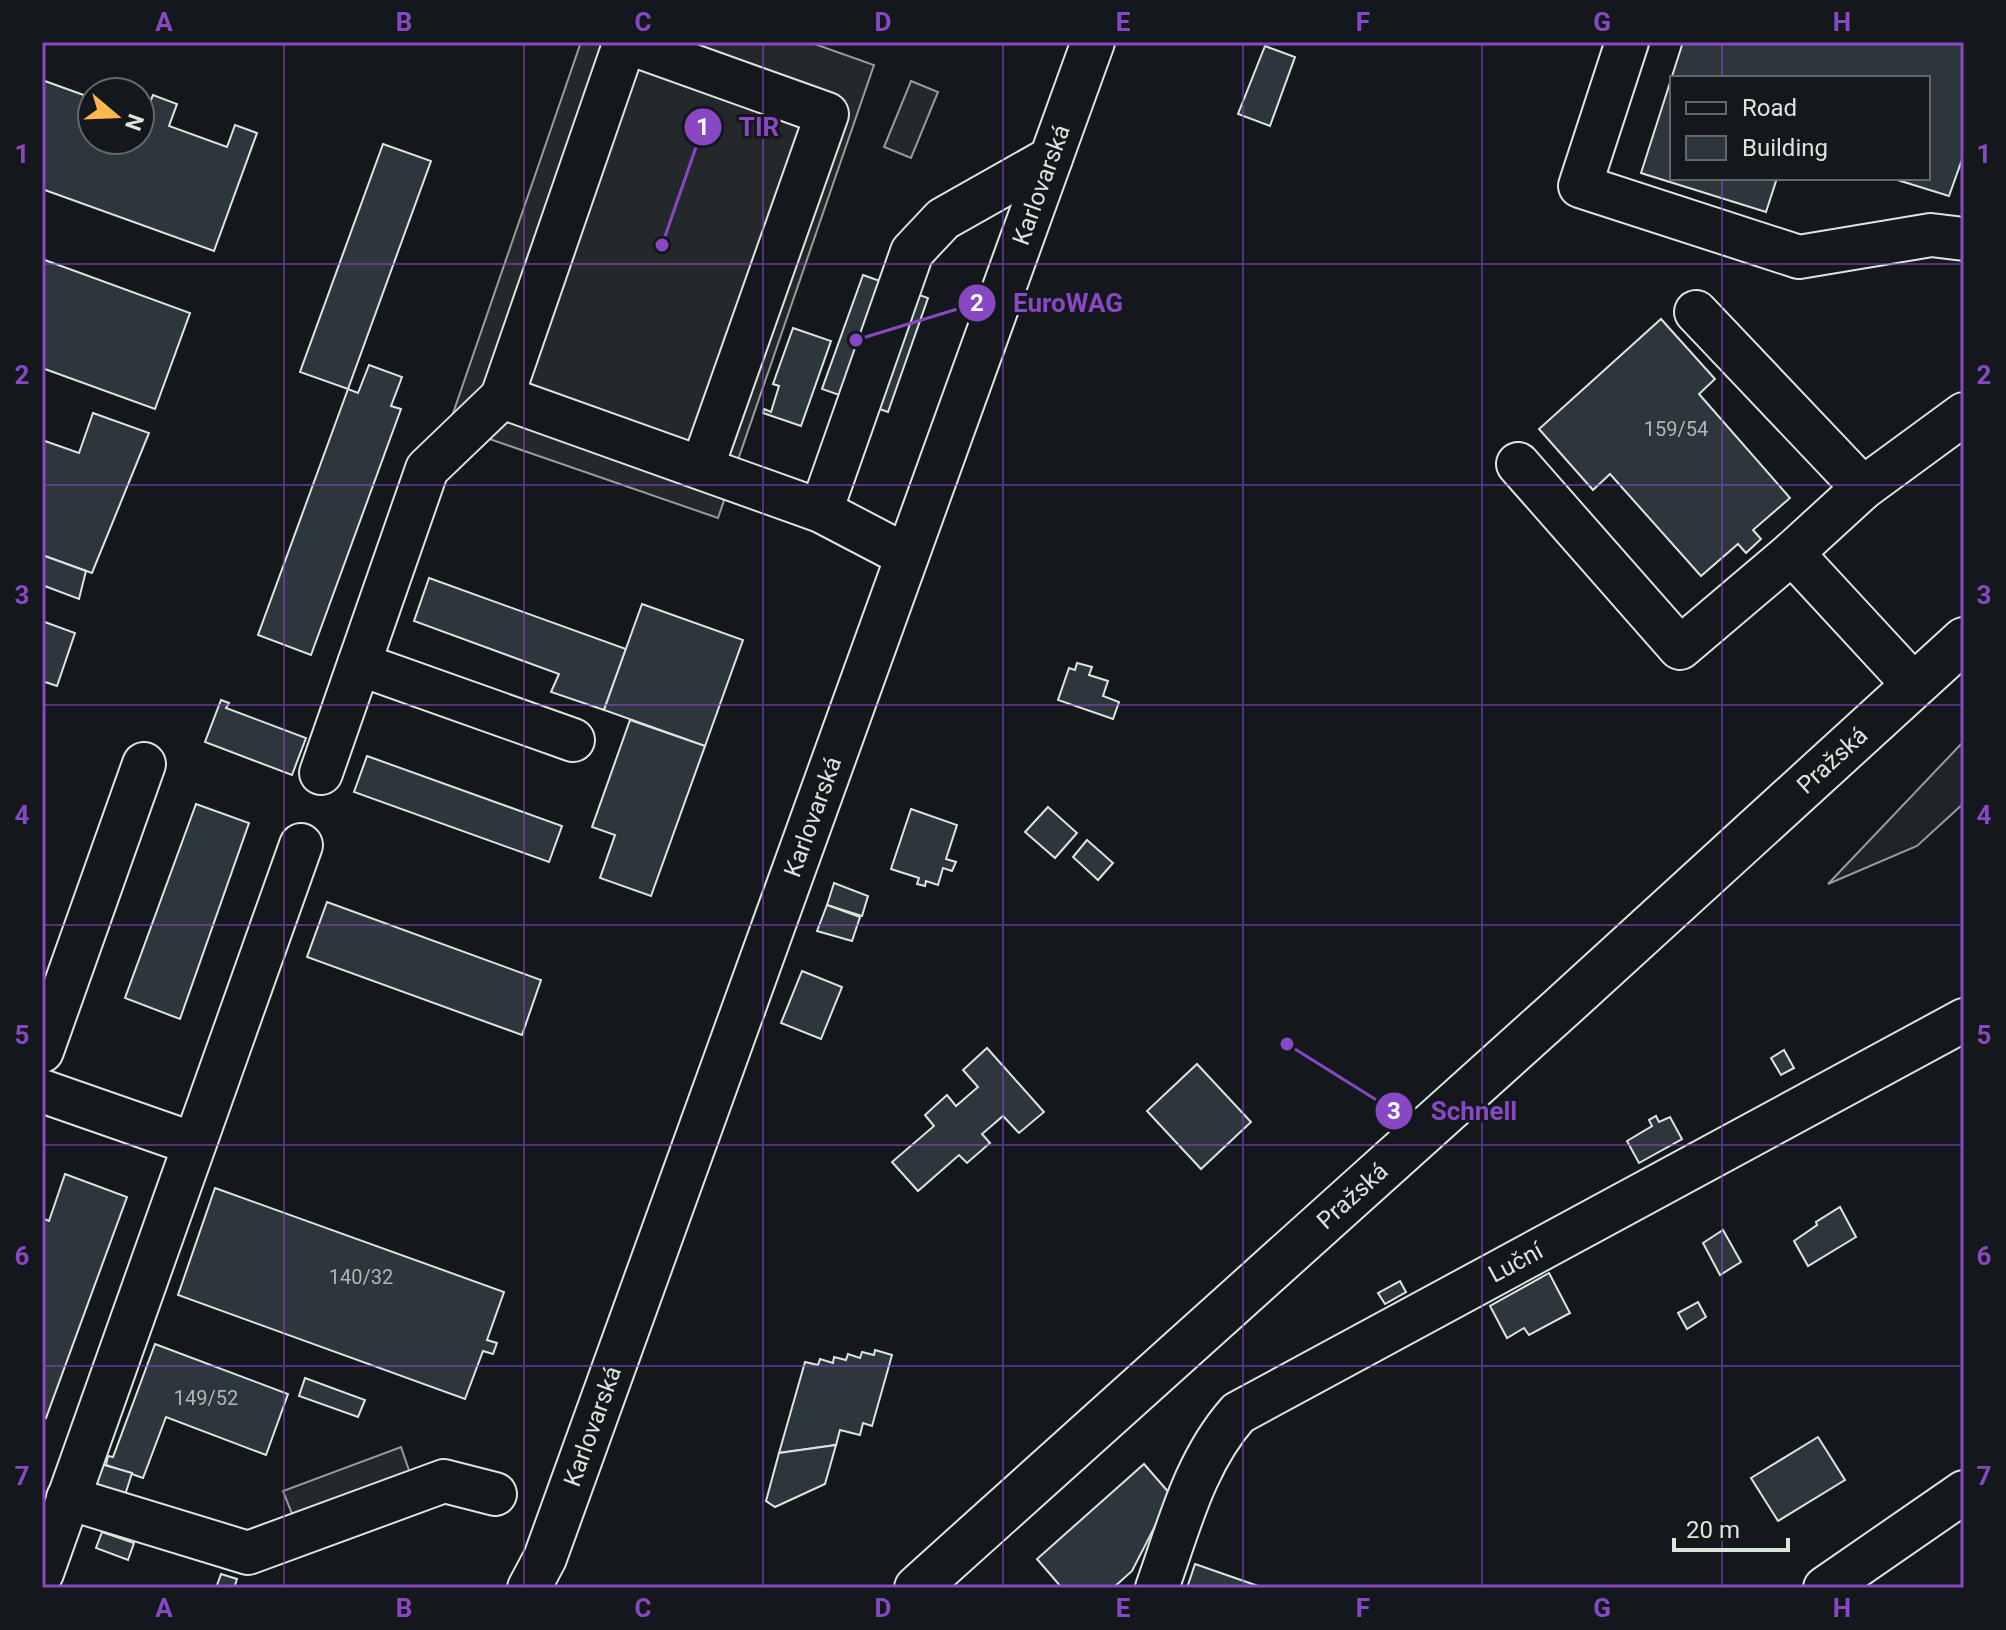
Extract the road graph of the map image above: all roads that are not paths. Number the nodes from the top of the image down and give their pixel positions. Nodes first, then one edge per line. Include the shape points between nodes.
1 (626, 42) edge
2 (1093, 42) edge
3 (1627, 42) edge
4 (1051, 158) junction
5 (1964, 239) edge
6 (1696, 312) dead end
7 (502, 397) junction
8 (1964, 414) edge
9 (1518, 464) dead end
10 (702, 468) junction
11 (1863, 488) junction
12 (821, 511) junction
13 (1792, 553) junction
14 (907, 556) junction
15 (1964, 640) edge
16 (359, 664) junction
17 (1914, 685) junction
18 (573, 740) dead end
19 (144, 764) dead end
20 (321, 773) dead end
21 (301, 845) dead end
22 (1964, 1020) edge
23 (42, 1051) edge
24 (42, 1091) edge
25 (194, 1144) junction
26 (1964, 1492) edge
27 (495, 1494) dead end
28 (58, 1504) edge
29 (42, 1573) edge
30 (529, 1588) edge
31 (917, 1588) edge
32 (1157, 1588) edge
33 (1825, 1588) edge

1 - 7 street
1 - 10 street via 827,114
2 - 4 street, Karlovarská
3 - 5 street via 1580,186 1799,257 1931,235
4 - 12 street via 943,219 912,252
4 - 14 street, Karlovarská
6 - 11 street
7 - 10 street
7 - 16 street via 427,469
8 - 11 street
9 - 13 street via 1680,648
10 - 12 street
11 - 13 street
12 - 14 street
13 - 17 street
14 - 30 street, Karlovarská via 545,1558
15 - 17 main road, Pražská
16 - 18 street
16 - 20 street
17 - 31 main road, Pražská
19 - 23 street
21 - 25 street
22 - 32 street, Luční via 1238,1413 1199,1469
24 - 25 street
25 - 28 street
26 - 33 street
27 - 28 street via 444,1481 248,1553
28 - 29 street

